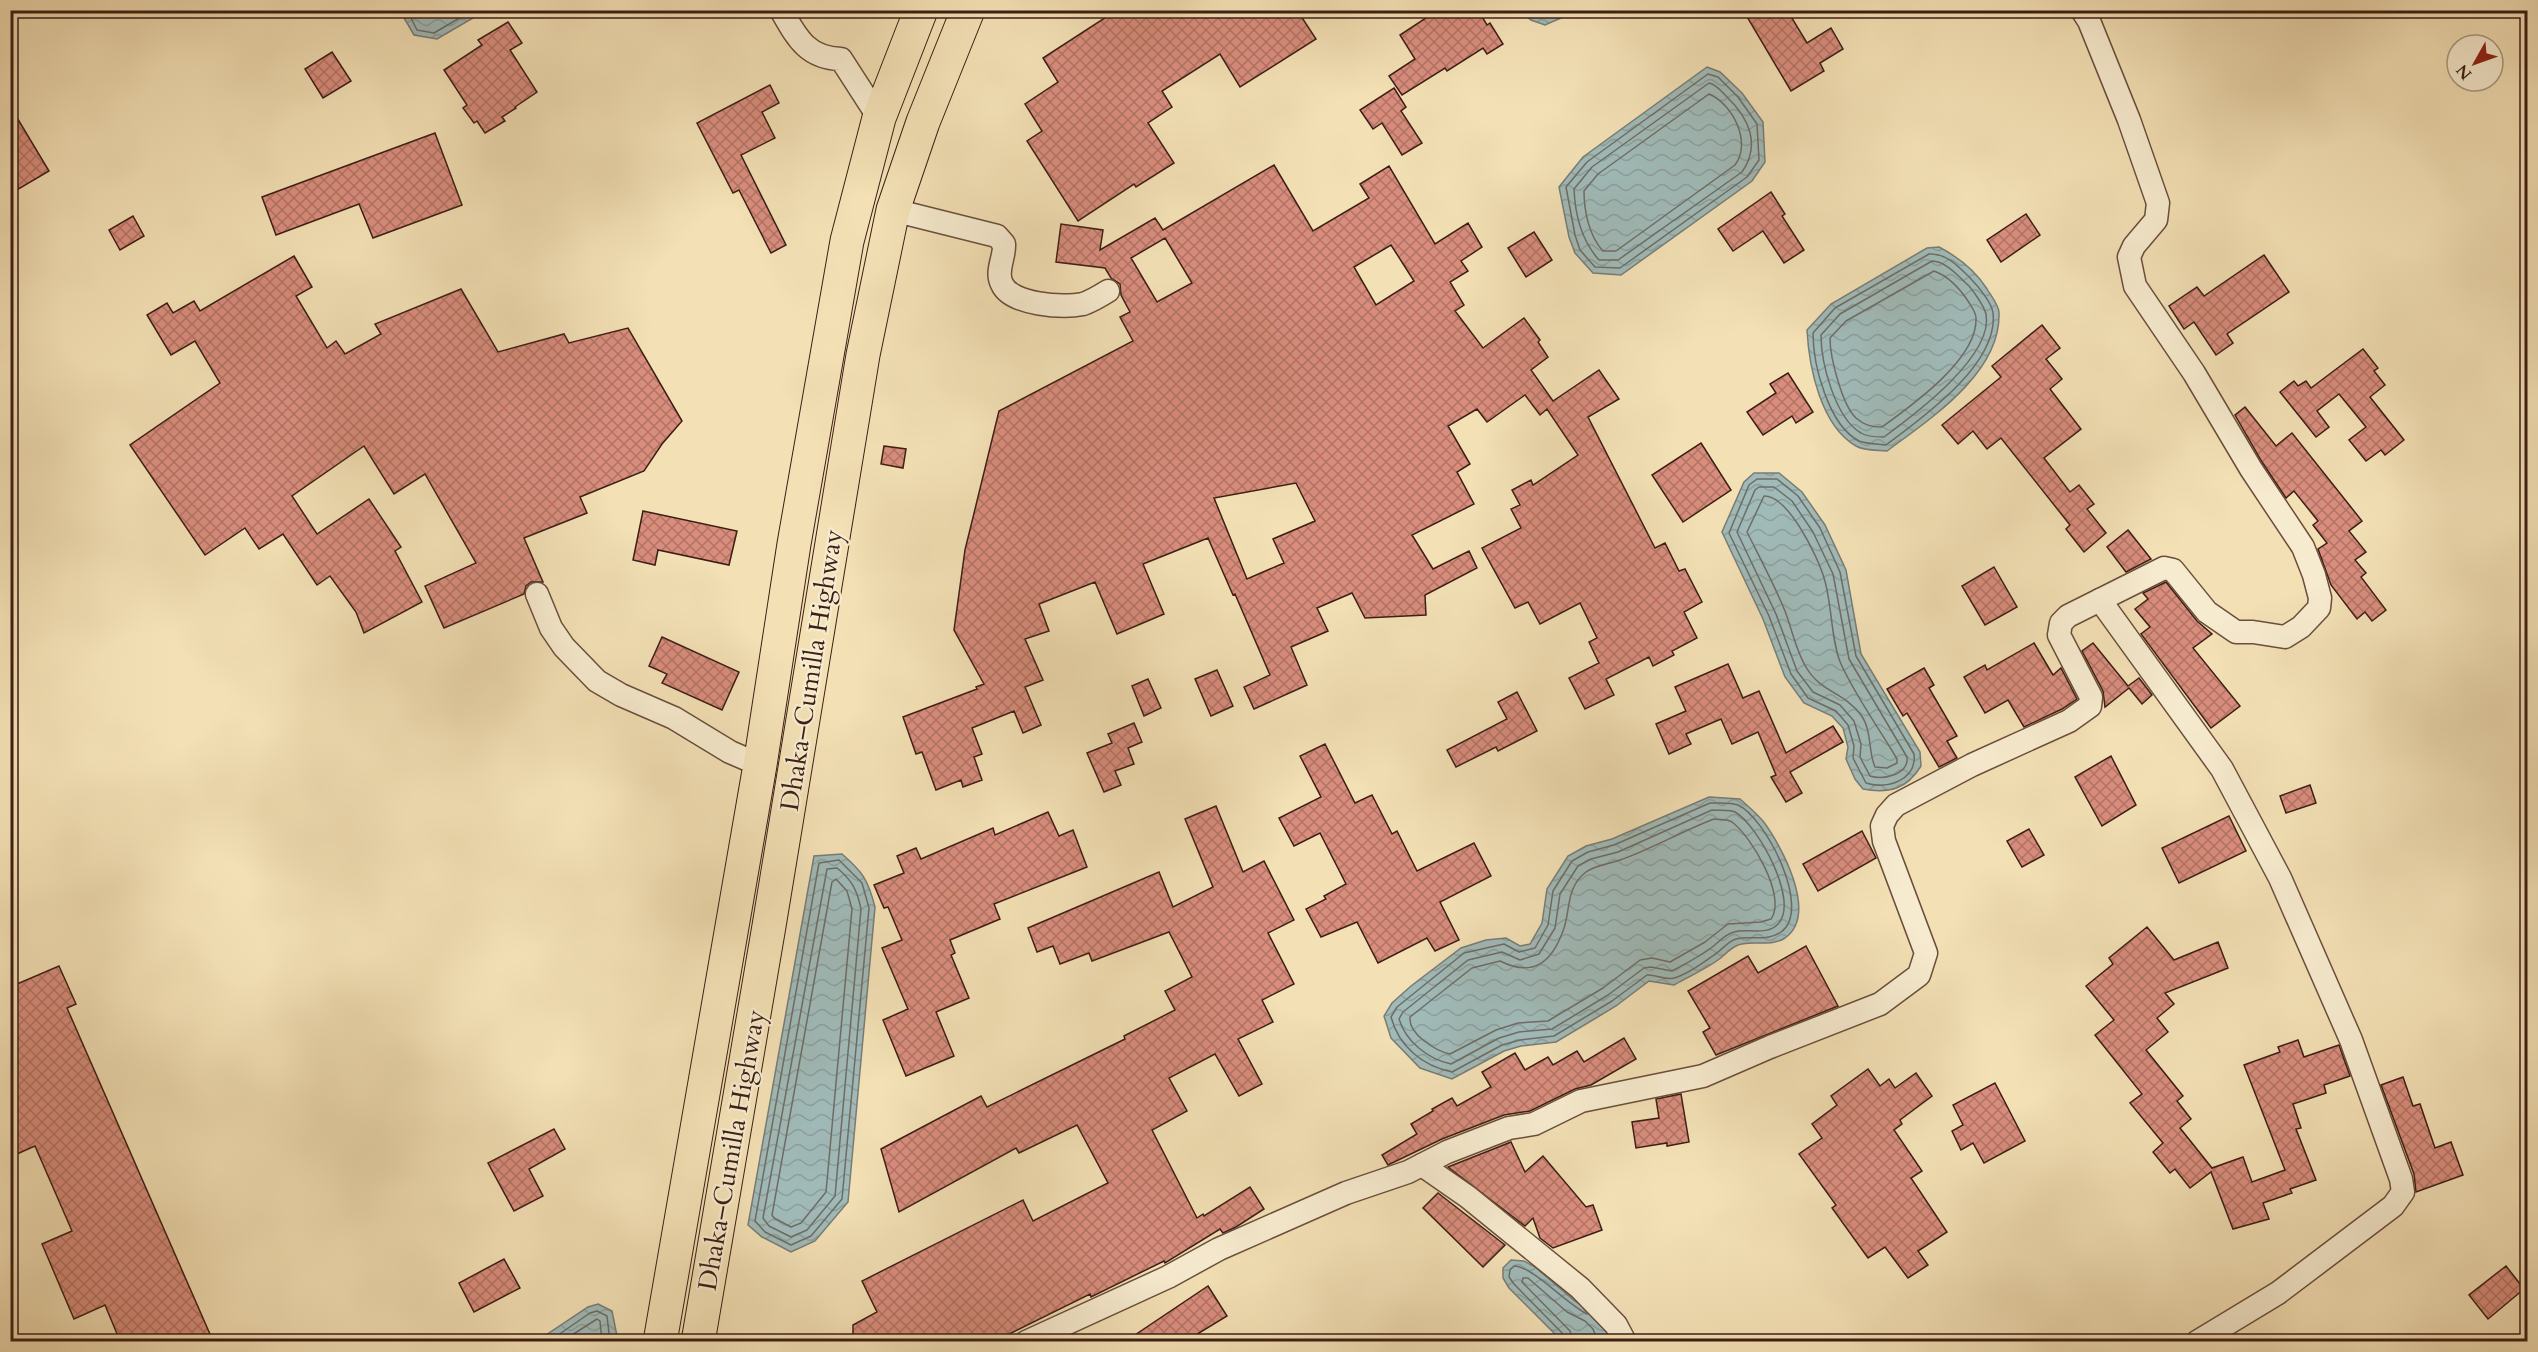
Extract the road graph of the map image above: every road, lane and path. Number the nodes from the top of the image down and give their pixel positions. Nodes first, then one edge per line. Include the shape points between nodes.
1 (782, 10) edge
2 (921, 10) edge
3 (968, 10) edge
4 (2082, 10) edge
5 (879, 118) junction
6 (893, 210) junction
7 (1108, 291) dead end
8 (537, 594) dead end
9 (2100, 600) junction
10 (760, 765) junction
11 (1422, 1165) junction
12 (660, 1341) edge
13 (698, 1341) edge
14 (1026, 1341) edge
15 (1624, 1341) edge
16 (2197, 1341) edge

1 - 5 street via 794,33 812,52 826,58 842,58
2 - 5 highway, Dhaka–Cumilla Highway
3 - 6 highway, Dhaka–Cumilla Highway
4 - 9 street via 2129,120 2158,203 2156,220 2129,257 2135,286 2303,547 2320,598 2319,608 2301,627 2284,637 2236,632 2207,612 2173,570 2164,568
5 - 10 highway, Dhaka–Cumilla Highway via 846,241
6 - 7 street via 997,236 1004,244 998,275 1002,286 1022,300 1059,306 1084,303
6 - 13 highway, Dhaka–Cumilla Highway via 863,356
8 - 10 street via 564,647 597,681
9 - 11 street via 2067,616 2059,636 2091,697 2090,706 2069,721 1918,792 1887,814 1882,826 1884,841 1926,953 1919,975 1905,987 1880,1004 1702,1076 1581,1101 1534,1124 1509,1128
9 - 16 street via 2222,769 2280,878 2351,1040 2403,1192 2393,1206 2278,1293
10 - 12 highway, Dhaka–Cumilla Highway
11 - 14 street via 1346,1193 1219,1249 1168,1277
11 - 15 street via 1580,1287 1616,1325

